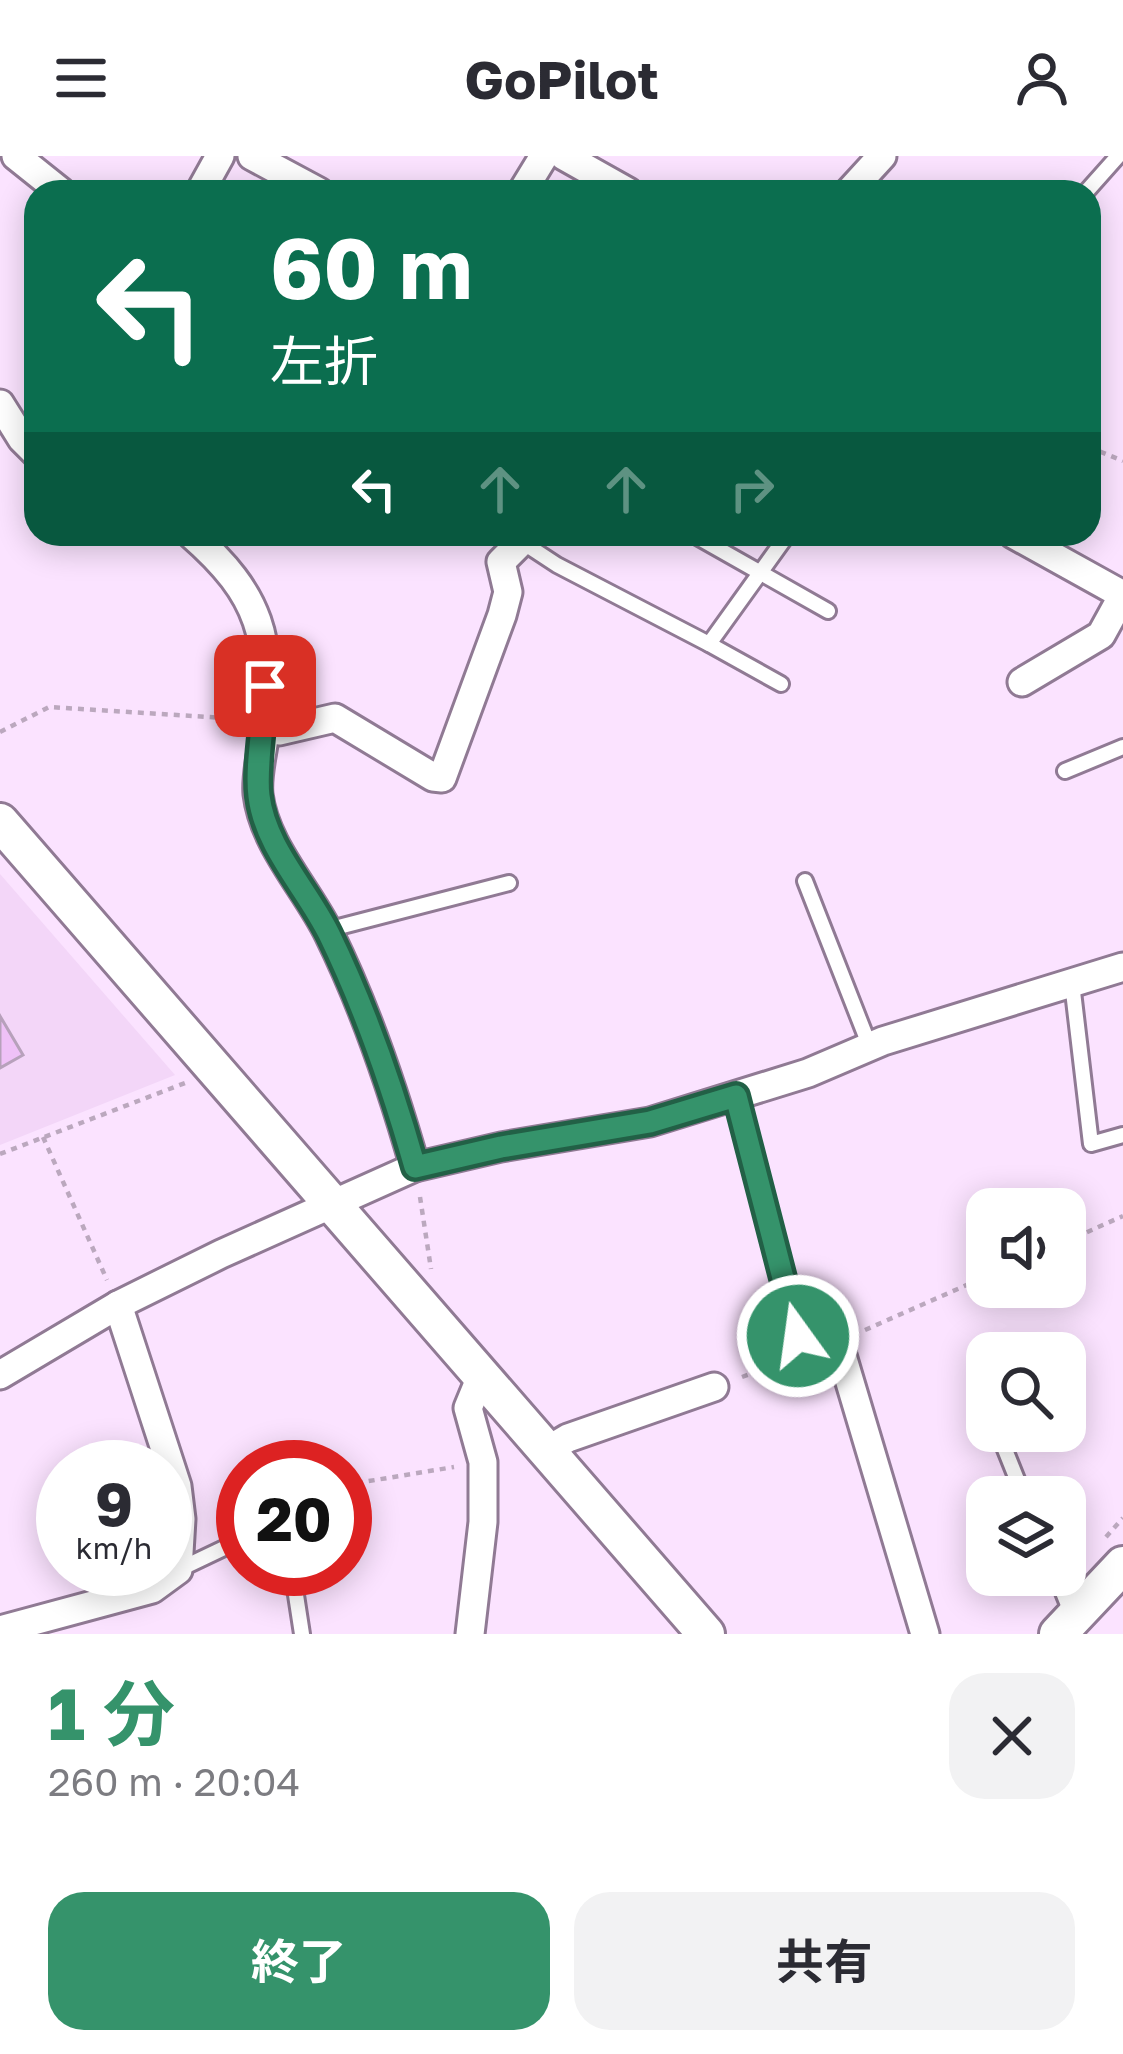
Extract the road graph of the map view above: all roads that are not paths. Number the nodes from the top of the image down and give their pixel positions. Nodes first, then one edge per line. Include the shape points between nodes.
1 (16, 156) edge
2 (252, 156) edge
3 (564, 156) edge
4 (882, 156) edge
5 (1118, 156) edge
6 (46, 180) edge
7 (297, 180) edge
8 (607, 180) edge
9 (860, 180) edge
10 (1097, 180) edge
11 (0, 404) edge
12 (24, 437) edge
13 (205, 546) edge
14 (517, 546) edge
15 (534, 546) edge
16 (713, 546) edge
17 (779, 546) edge
18 (1035, 546) edge
19 (758, 572) junction
20 (1123, 595) edge
21 (828, 611) dead end
22 (709, 644) junction
23 (1022, 682) dead end
24 (781, 684) dead end
25 (265, 725) junction
26 (1123, 747) edge
27 (1065, 771) dead end
28 (0, 822) edge
29 (805, 881) dead end
30 (509, 883) dead end
31 (327, 930) junction
32 (1123, 967) edge
33 (1072, 983) junction
34 (870, 1047) junction
35 (736, 1096) junction
36 (1123, 1135) edge
37 (415, 1167) junction
38 (333, 1205) junction
39 (118, 1305) junction
40 (798, 1336) dead end
41 (838, 1342) dead end
42 (482, 1374) junction
43 (0, 1375) edge
44 (714, 1387) dead end
45 (161, 1440) edge
46 (548, 1450) junction
47 (1123, 1565) edge
48 (126, 1596) edge
49 (296, 1596) edge
50 (1060, 1596) edge
51 (1065, 1626) edge
52 (0, 1630) edge
53 (302, 1634) edge
54 (470, 1634) edge
55 (706, 1634) edge
56 (925, 1634) edge

1 - 6 street
2 - 7 street
3 - 8 street
4 - 9 street
5 - 10 lane
11 - 12 street
13 - 25 street via 261,624
14 - 25 street via 501,562 508,592 502,615 442,778 335,718 279,731
15 - 22 lane
16 - 19 lane
17 - 19 lane
18 - 20 street
19 - 21 lane
19 - 22 lane
20 - 23 street via 1101,634
22 - 24 lane
25 - 31 street via 258,793 268,830
26 - 27 lane
28 - 38 street
29 - 34 lane
30 - 31 lane
31 - 37 street via 388,1071
32 - 33 street
33 - 34 street
33 - 36 lane via 1091,1144
34 - 35 street
35 - 37 street via 650,1122
35 - 40 lane
37 - 38 street
38 - 39 street
38 - 42 street
39 - 43 street
39 - 45 street
41 - 56 street
42 - 46 street
42 - 54 street via 468,1408 483,1462
44 - 46 street
46 - 55 street
47 - 51 street
48 - 52 street
49 - 53 lane
50 - 51 lane

